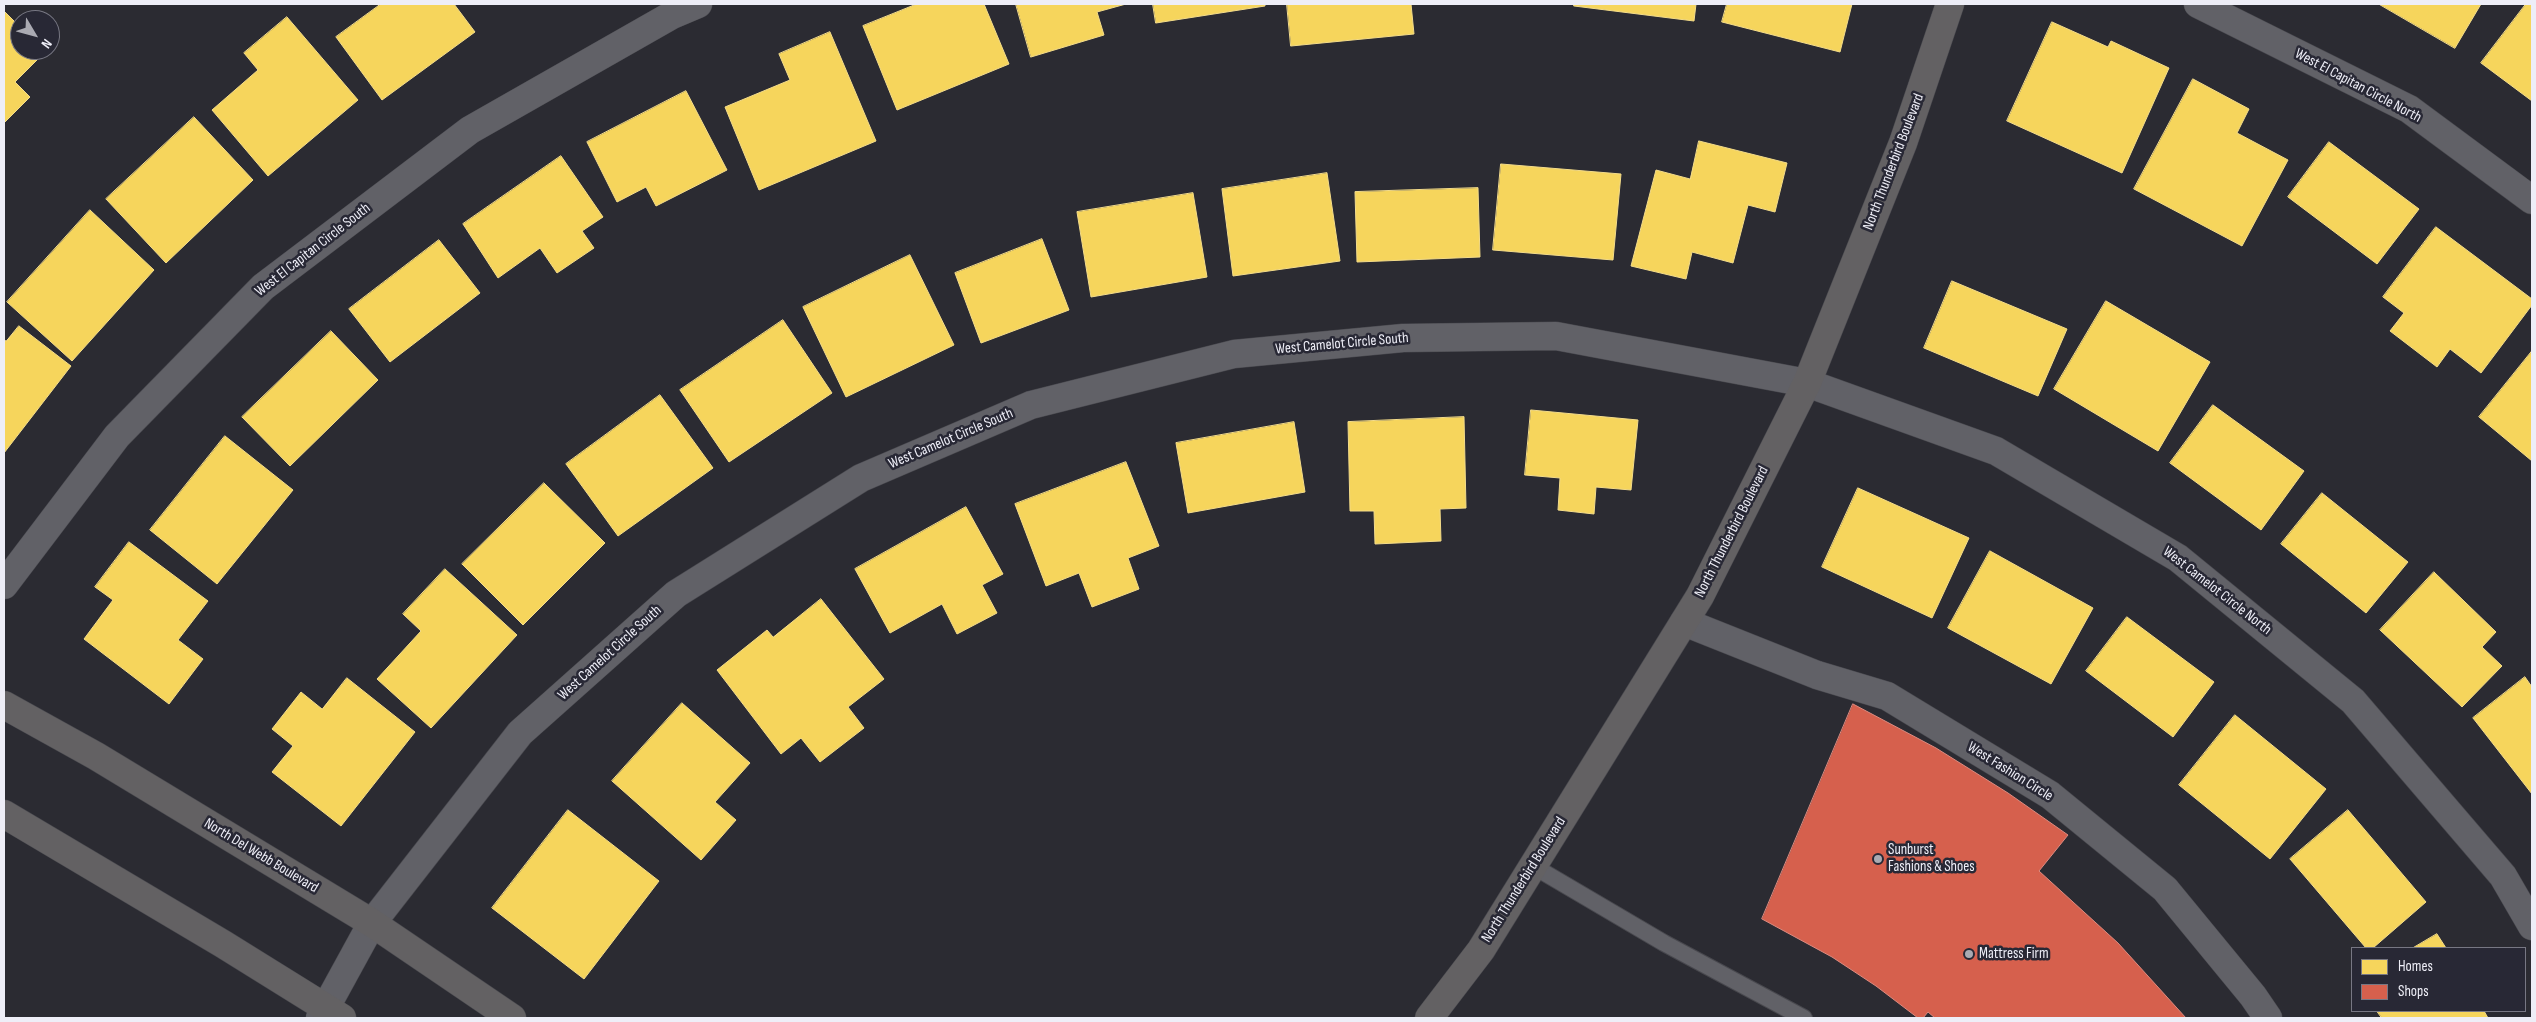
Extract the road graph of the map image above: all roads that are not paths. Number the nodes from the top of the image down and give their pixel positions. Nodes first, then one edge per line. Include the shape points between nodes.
1 (698, 4) edge
2 (1950, 4) edge
3 (2198, 4) edge
4 (2532, 200) edge
5 (1807, 384) junction
6 (4, 585) edge
7 (1684, 622) junction
8 (4, 704) edge
9 (4, 814) edge
10 (1533, 866) junction
11 (372, 923) junction
12 (2532, 926) edge
13 (329, 1014) edge
14 (512, 1018) edge
15 (1429, 1018) edge
16 (1804, 1018) edge
17 (2268, 1018) edge

1 - 6 street, West El Capitan Circle South via 672,15 470,130 263,287 117,436
2 - 5 street, North Thunderbird Boulevard via 1903,143
3 - 4 street, West El Capitan Circle North via 2409,109
5 - 7 street, North Thunderbird Boulevard
5 - 11 street, West Camelot Circle South via 1556,336 1403,338 1234,354 1030,405 861,478 676,594 520,733
5 - 12 street, West Camelot Circle North via 1996,451 2178,558 2353,701 2504,876
7 - 10 street, North Thunderbird Boulevard
7 - 17 street, West Fashion Circle via 1817,675 1887,696 2050,795 2165,889
8 - 11 street, North Del Webb Boulevard
9 - 13 street
10 - 15 street, North Thunderbird Boulevard via 1481,950
10 - 16 lane via 1664,943
11 - 13 street, West Camelot Circle South
11 - 14 street, North Del Webb Boulevard

